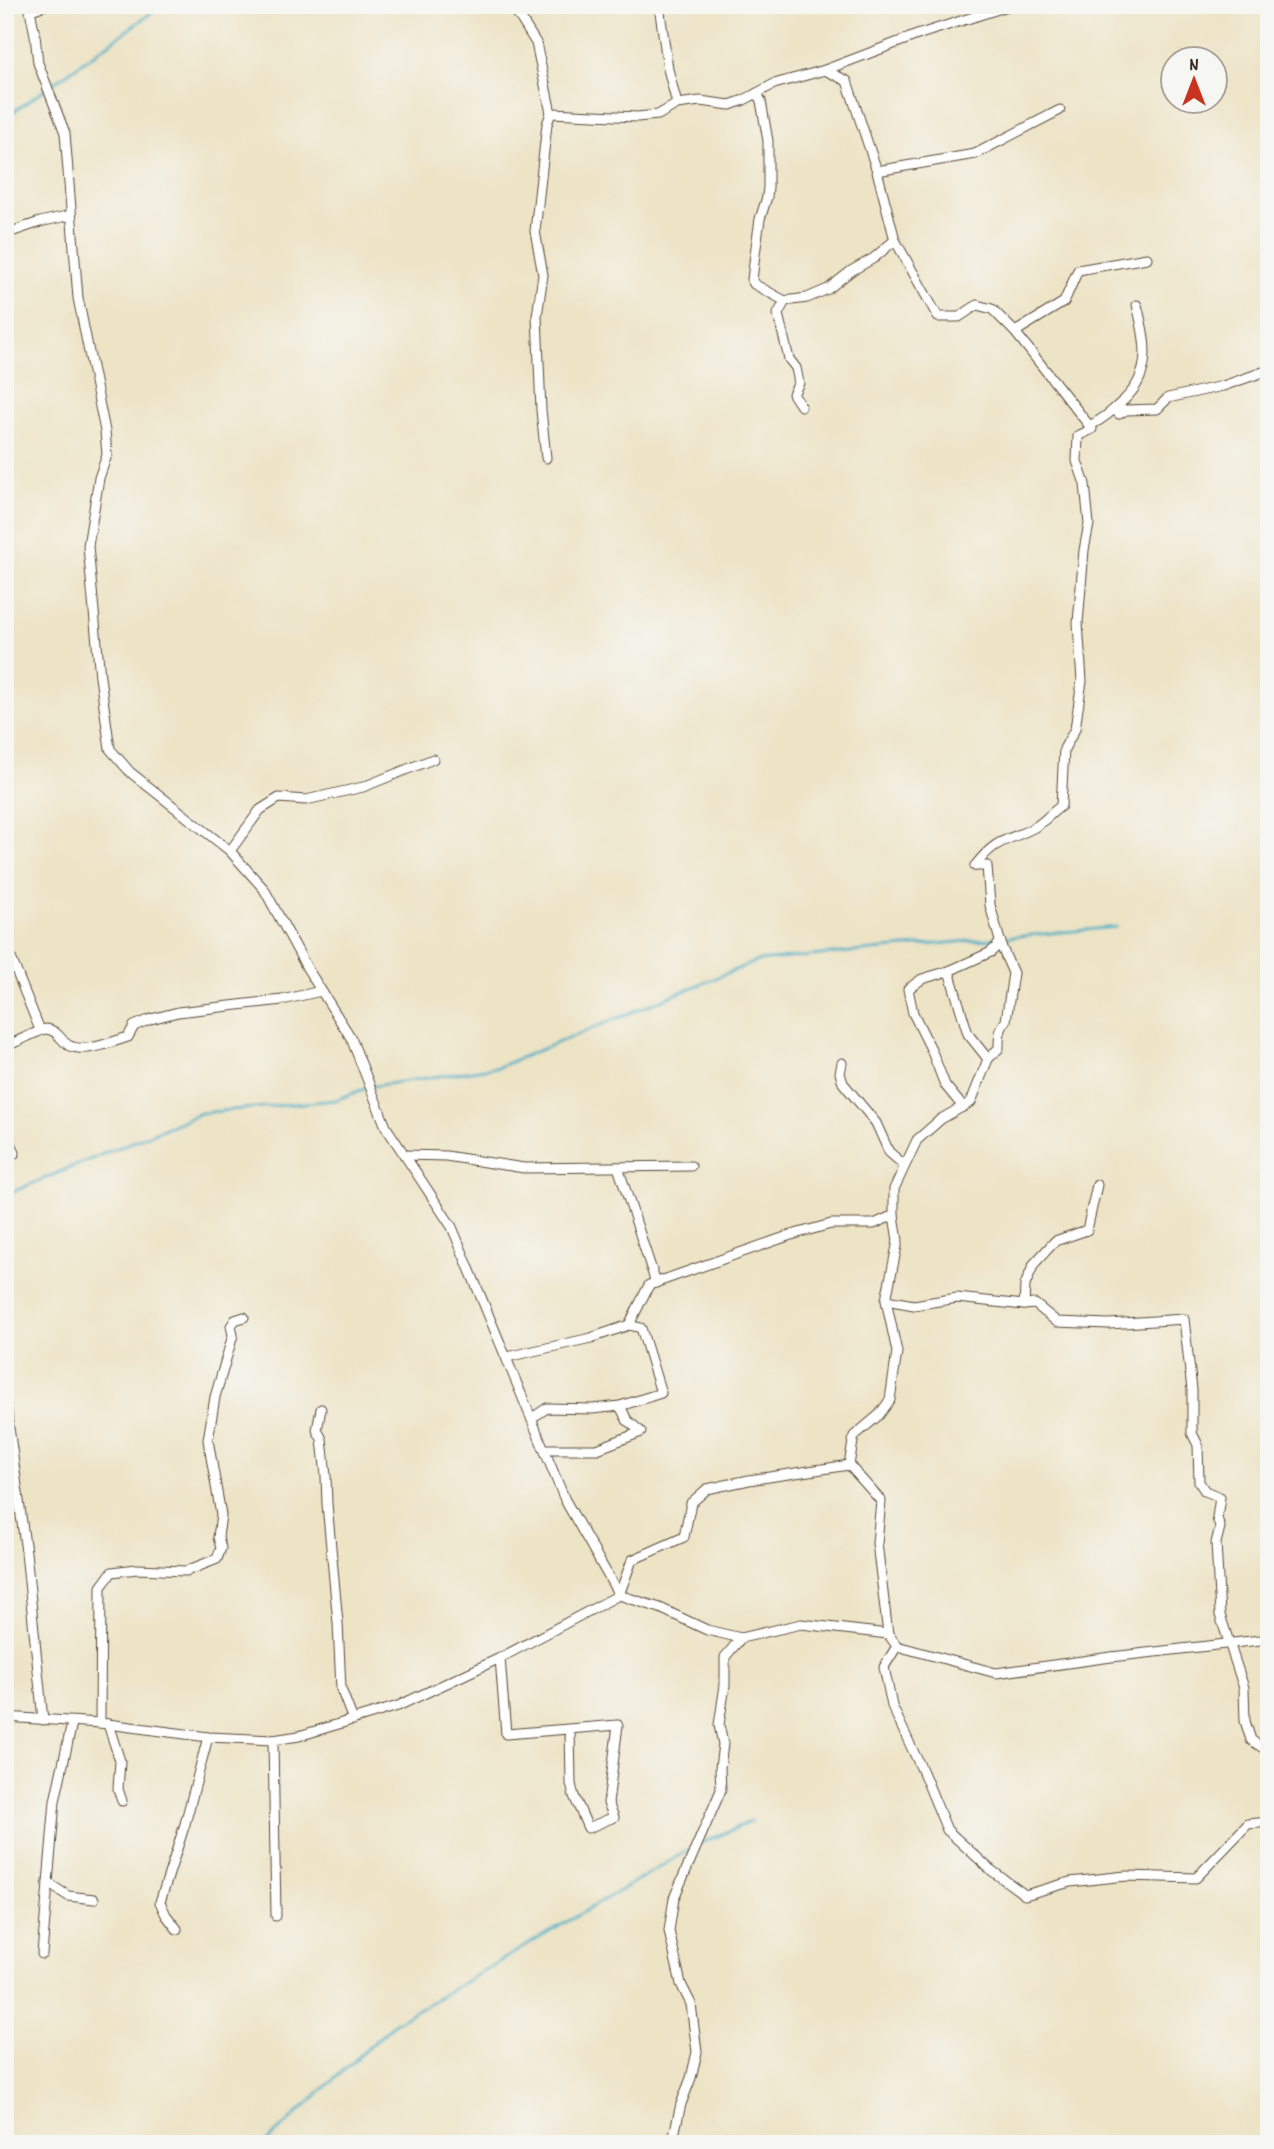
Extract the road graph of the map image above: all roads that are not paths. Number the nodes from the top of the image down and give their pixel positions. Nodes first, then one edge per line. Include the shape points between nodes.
1 (45, 5) edge
2 (509, 5) edge
3 (659, 5) edge
4 (1011, 5) edge
5 (30, 7) edge
6 (825, 70) junction
7 (757, 93) junction
8 (677, 104) junction
9 (1060, 110) dead end
10 (551, 113) junction
11 (877, 171) junction
12 (71, 215) junction
13 (5, 234) edge
14 (895, 240) junction
15 (1147, 258) dead end
16 (785, 302) junction
17 (1138, 305) dead end
18 (1014, 332) junction
19 (1269, 370) edge
20 (801, 406) dead end
21 (1115, 410) junction
22 (1089, 426) junction
23 (546, 458) dead end
24 (433, 759) dead end
25 (230, 851) junction
26 (1001, 942) junction
27 (5, 943) edge
28 (949, 971) junction
29 (321, 991) junction
30 (40, 1030) junction
31 (5, 1046) edge
32 (988, 1059) junction
33 (842, 1063) dead end
34 (963, 1107) junction
35 (5, 1128) edge
36 (15, 1153) dead end
37 (404, 1155) junction
38 (691, 1166) dead end
39 (904, 1166) junction
40 (618, 1167) junction
41 (1097, 1185) dead end
42 (894, 1215) junction
43 (656, 1283) junction
44 (886, 1300) junction
45 (1024, 1305) junction
46 (244, 1317) dead end
47 (629, 1325) junction
48 (507, 1357) junction
49 (5, 1398) edge
50 (620, 1406) junction
51 (321, 1409) dead end
52 (532, 1418) junction
53 (544, 1449) junction
54 (849, 1465) junction
55 (619, 1595) junction
56 (888, 1634) junction
57 (741, 1638) junction
58 (1269, 1639) edge
59 (1229, 1643) junction
60 (897, 1646) junction
61 (500, 1658) junction
62 (5, 1717) edge
63 (44, 1720) junction
64 (353, 1720) junction
65 (72, 1723) junction
66 (104, 1723) junction
67 (570, 1729) junction
68 (208, 1737) junction
69 (273, 1740) junction
70 (1269, 1752) edge
71 (122, 1801) dead end
72 (1269, 1822) edge
73 (48, 1883) junction
74 (94, 1899) dead end
75 (276, 1916) dead end
76 (177, 1928) dead end
77 (42, 1954) dead end
78 (672, 2144) edge

1 - 5 street
2 - 10 street via 536,43
3 - 8 street
4 - 6 street
5 - 12 street via 38,63 65,133
6 - 7 street
6 - 11 street via 847,81
7 - 8 street via 730,104
7 - 16 street via 768,141 768,187 752,280
8 - 10 street via 658,115 637,117
9 - 11 street via 975,154
10 - 23 street via 535,231 543,275 537,316
11 - 14 street
12 - 13 street
12 - 25 street via 78,298 107,455 88,546 110,749 130,772
14 - 16 street via 828,289
14 - 18 street via 938,317 959,317 977,305 992,309
15 - 18 street via 1078,270 1064,302
16 - 20 street via 778,314 799,383 793,394
17 - 21 street via 1145,362 1140,382
18 - 22 street
19 - 21 street via 1168,398 1157,409 1118,414
21 - 22 street
22 - 26 street via 1092,429 1079,436 1077,461 1085,484 1089,524 1078,623 1082,681 1075,729 1065,749 1061,806 1038,826 999,842 975,866 987,866 988,895
24 - 25 street via 363,787 306,800 279,798 260,810
25 - 29 street via 264,889
26 - 28 street
26 - 32 street via 1013,982 999,1048
27 - 30 street
28 - 32 street via 968,1034
28 - 34 street via 922,979 908,989 913,1013 944,1085
29 - 30 street via 178,1012 134,1026 128,1037 84,1048 67,1044 53,1031
29 - 37 street via 351,1038 386,1127
30 - 31 street
32 - 34 street via 971,1102
33 - 39 street via 843,1083 876,1123 889,1152
34 - 39 street via 917,1140
35 - 36 street
37 - 40 street via 446,1156 524,1168
37 - 48 street via 452,1227
38 - 40 street
39 - 42 street via 894,1189
40 - 43 street
41 - 45 street via 1087,1230 1055,1241 1034,1264 1025,1285
42 - 43 street via 874,1224 831,1224 788,1236
42 - 44 street via 898,1241
43 - 47 street via 649,1285
44 - 45 street via 914,1305 957,1298
44 - 54 street via 897,1352 890,1400 854,1436
45 - 59 street via 1035,1304 1058,1322 1184,1319 1199,1482 1205,1491 1220,1497 1216,1543 1220,1615
46 - 66 street via 231,1326 233,1335 208,1440 220,1515 218,1559 186,1571 112,1572 102,1587
47 - 48 street
47 - 50 street via 641,1328 661,1394
48 - 52 street
49 - 63 street
50 - 52 street via 547,1408
50 - 53 street via 641,1432 597,1449
51 - 64 street via 317,1430 326,1476 341,1689
52 - 53 street
53 - 55 street via 565,1500
54 - 55 street via 707,1489 691,1503 684,1537 632,1560
54 - 56 street via 881,1501 877,1543
55 - 57 street
55 - 61 street
56 - 57 street via 801,1624
56 - 60 street
57 - 78 street via 725,1657 719,1725 721,1790 674,1898 669,1931 681,1984 691,2004 696,2052
58 - 59 street
59 - 60 street via 996,1674
59 - 70 street via 1244,1688 1251,1740
60 - 72 street via 884,1667 892,1706 947,1830 1025,1895 1070,1882 1126,1876 1196,1878 1248,1824
61 - 64 street via 398,1706
61 - 67 street via 506,1734
62 - 63 street
63 - 65 street
64 - 69 street
65 - 66 street
65 - 73 street via 55,1801
66 - 68 street
66 - 71 street via 120,1761
67 - 67 street via 618,1725 608,1803 614,1817 588,1828 571,1784
68 - 69 street
68 - 76 street via 160,1902
69 - 75 street
73 - 74 street via 68,1896
73 - 77 street

